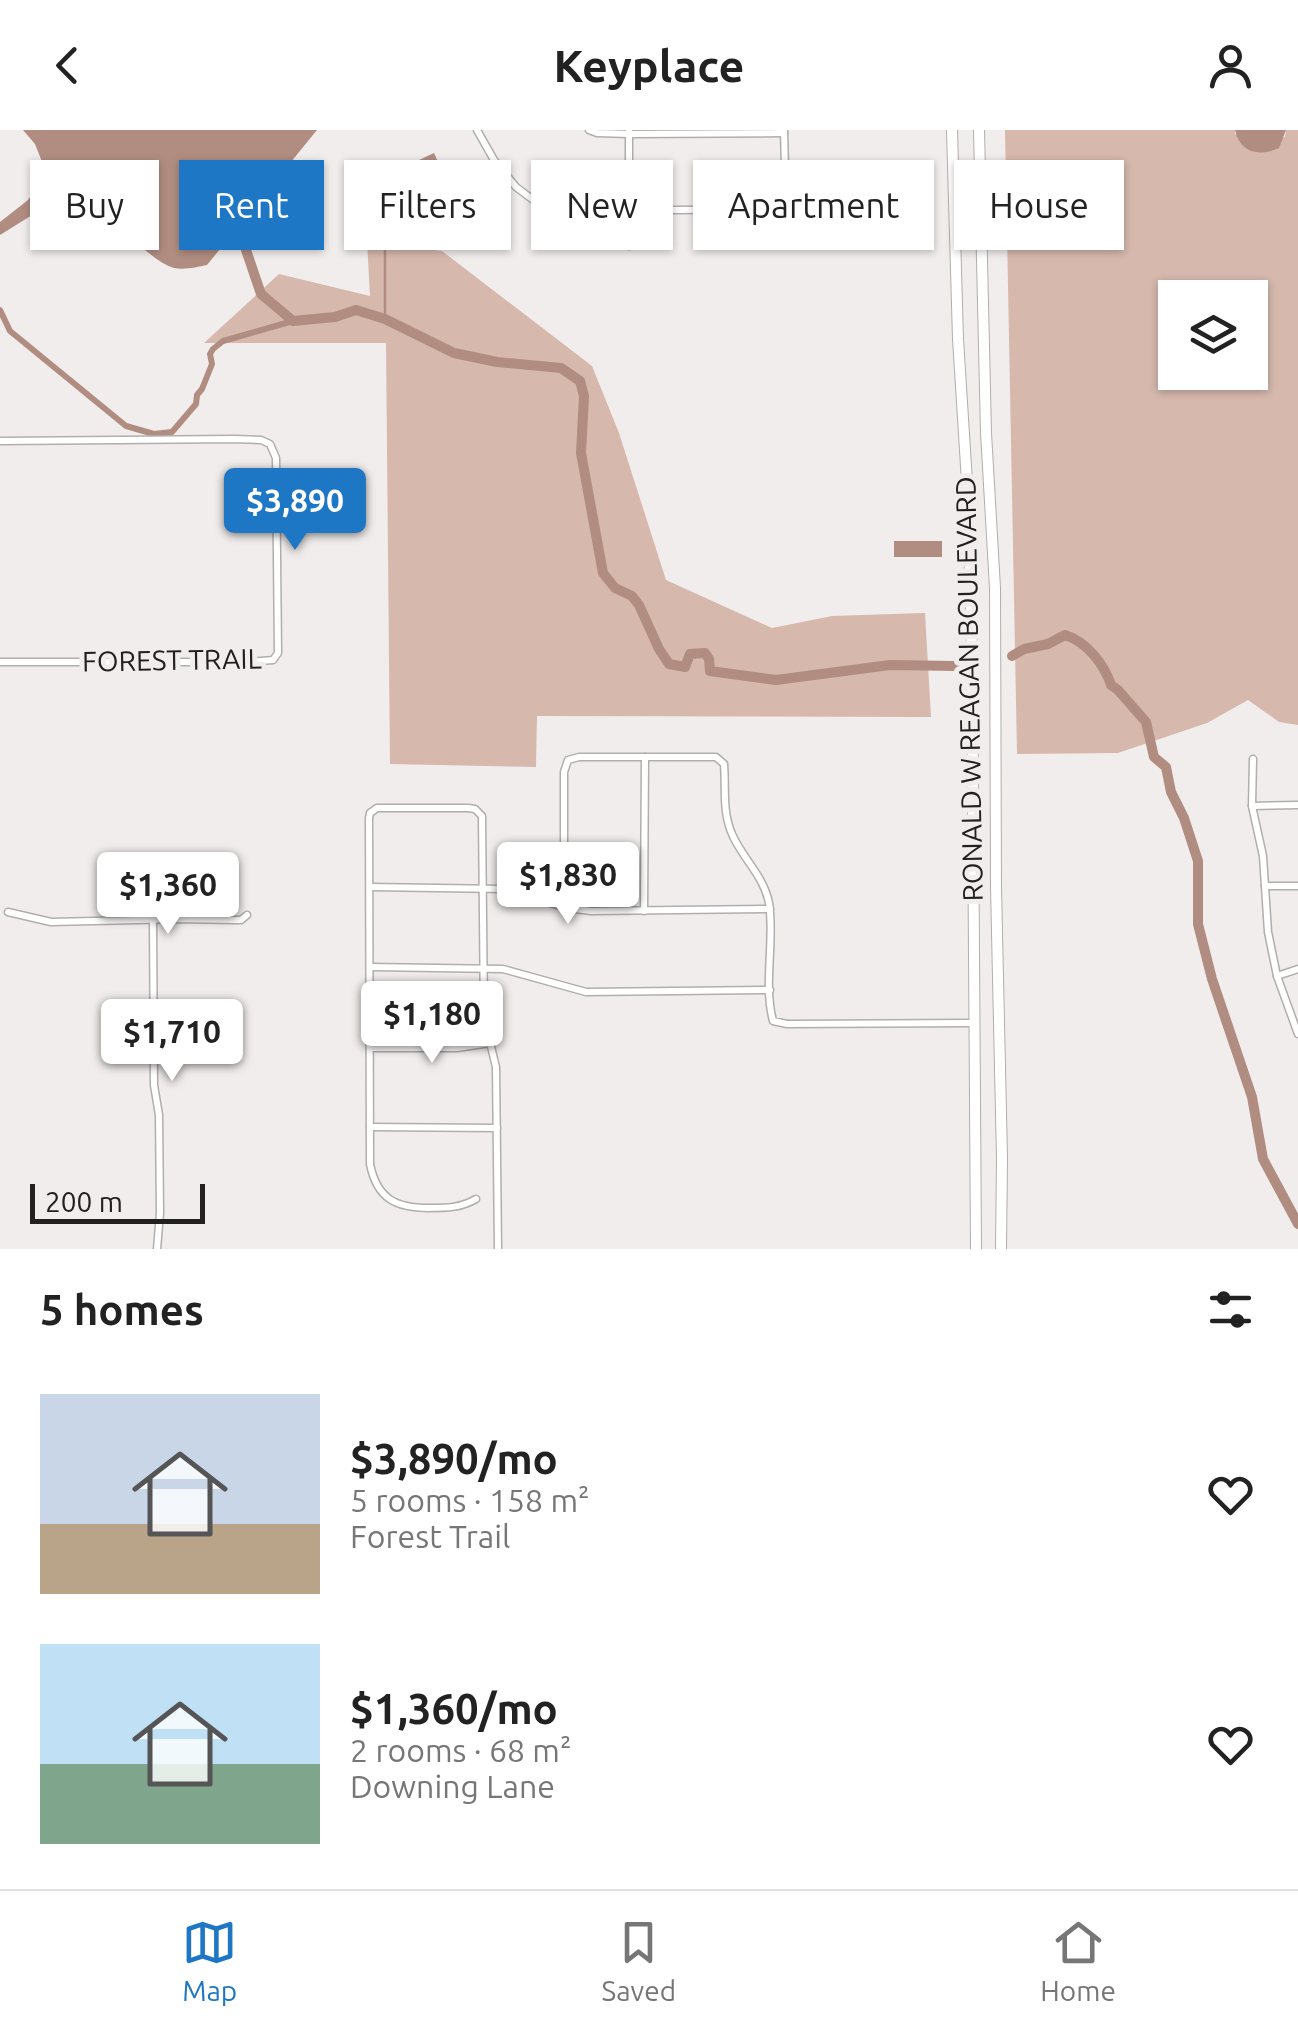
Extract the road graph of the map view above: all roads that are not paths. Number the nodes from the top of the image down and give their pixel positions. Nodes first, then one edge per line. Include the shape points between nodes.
1 (477, 130) edge
2 (589, 130) edge
3 (952, 130) edge
4 (979, 130) edge
5 (784, 131) edge
6 (629, 132) edge
7 (708, 132) edge
8 (629, 160) edge
9 (531, 198) edge
10 (673, 211) edge
11 (0, 441) edge
12 (0, 662) edge
13 (644, 758) junction
14 (1253, 759) dead end
15 (1298, 805) edge
16 (1252, 806) junction
17 (1264, 886) junction
18 (1298, 886) edge
19 (370, 887) junction
20 (484, 888) junction
21 (550, 902) junction
22 (770, 909) junction
23 (644, 911) junction
24 (8, 912) dead end
25 (247, 915) dead end
26 (154, 920) junction
27 (370, 968) junction
28 (484, 968) junction
29 (1298, 969) edge
30 (1277, 976) junction
31 (770, 990) junction
32 (974, 1023) junction
33 (1298, 1034) edge
34 (490, 1043) junction
35 (370, 1048) junction
36 (370, 1128) junction
37 (497, 1128) junction
38 (476, 1199) dead end
39 (157, 1249) edge
40 (498, 1249) edge
41 (976, 1249) edge
42 (1002, 1249) edge

1 - 9 street via 494,160
2 - 6 street
3 - 32 main road, RONALD W REAGAN BOULEVARD via 972,655
4 - 42 main road, RONALD W REAGAN BOULEVARD via 994,588
5 - 7 street
5 - 10 street via 786,209
6 - 7 street
6 - 8 street
11 - 12 street, FOREST TRAIL via 270,444 276,458 278,653 273,660 248,662
13 - 21 street via 568,760 564,857
13 - 22 street via 721,759 726,818
13 - 23 street
14 - 16 street
15 - 16 street
16 - 17 street
17 - 18 street
17 - 30 street
19 - 20 street
19 - 20 street via 369,818 384,807 479,812
19 - 27 street
20 - 21 street
20 - 28 street
21 - 23 street via 577,910
22 - 23 street
22 - 31 street
24 - 26 street via 52,922
25 - 26 street
26 - 39 street
27 - 28 street
27 - 35 street
28 - 31 street via 586,992
28 - 34 street
29 - 30 street
30 - 33 street
31 - 32 street via 778,1023
32 - 41 main road, RONALD W REAGAN BOULEVARD
34 - 35 street
34 - 37 street
35 - 36 street
36 - 37 street
36 - 38 street via 372,1174 393,1202 454,1208
37 - 40 street

